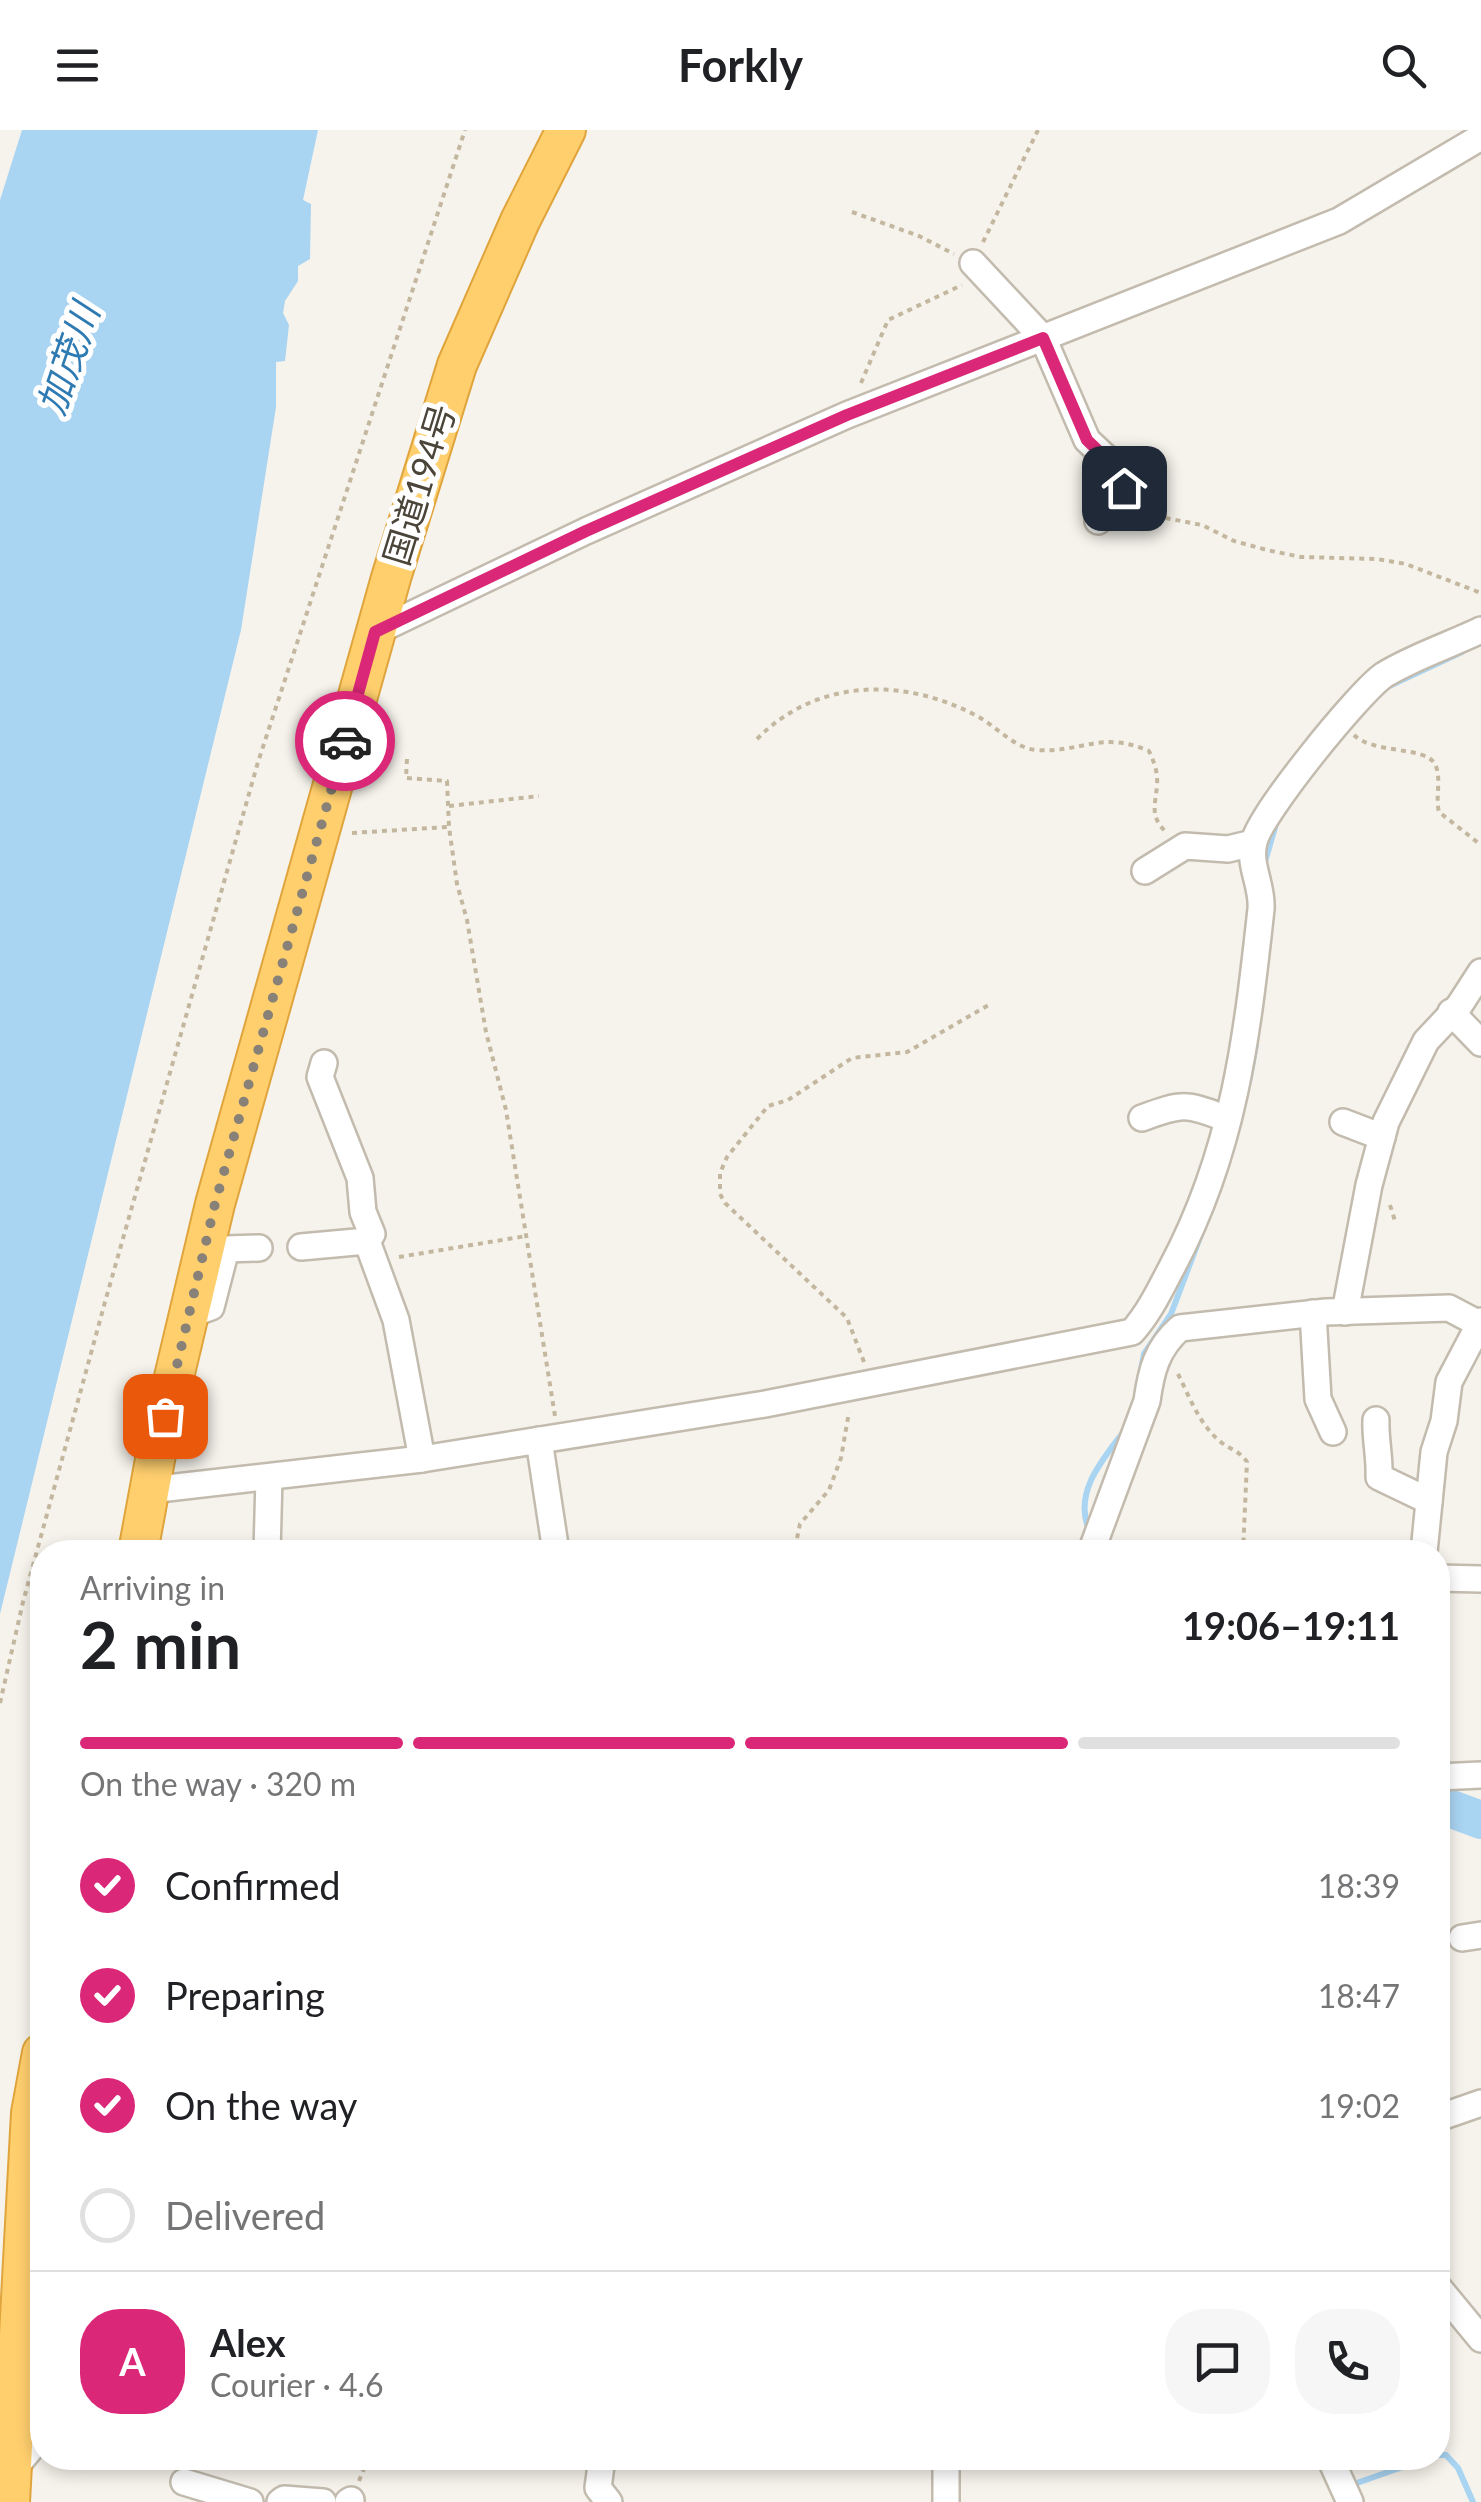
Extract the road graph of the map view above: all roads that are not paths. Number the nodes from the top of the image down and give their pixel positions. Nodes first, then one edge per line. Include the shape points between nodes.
1 (566, 130) edge
2 (1481, 137) edge
3 (978, 269) road end
4 (1043, 338) junction
5 (1098, 521) dead end
6 (1481, 630) edge
7 (375, 632) junction
8 (1253, 843) junction
9 (1145, 871) dead end
10 (1481, 972) edge
11 (1451, 1012) junction
12 (1481, 1043) edge
13 (324, 1063) dead end
14 (1142, 1118) dead end
15 (1228, 1119) junction
16 (1343, 1122) dead end
17 (1382, 1137) junction
18 (367, 1241) junction
19 (259, 1248) dead end
20 (302, 1248) dead end
21 (1345, 1312) junction
22 (1313, 1313) junction
23 (189, 1315) junction
24 (1481, 1323) edge
25 (1151, 1333) junction
26 (1376, 1420) dead end
27 (1332, 1432) dead end
28 (548, 1438) junction
29 (422, 1459) junction
30 (269, 1478) junction
31 (150, 1490) junction
32 (1429, 1501) junction
33 (140, 1540) edge
34 (267, 1540) edge
35 (555, 1540) edge
36 (1095, 1540) edge
37 (1425, 1540) edge
38 (1450, 1578) edge
39 (1481, 1579) edge
40 (1450, 1778) edge
41 (1478, 1780) edge
42 (1481, 2103) edge
43 (1450, 2114) edge
44 (30, 2248) edge
45 (1450, 2302) edge
46 (1481, 2339) edge
47 (30, 2454) edge
48 (600, 2470) edge
49 (946, 2470) edge
50 (1335, 2470) edge
51 (184, 2482) dead end
52 (11, 2486) edge
53 (601, 2499) edge
54 (250, 2502) edge
55 (280, 2502) edge
56 (323, 2502) edge
57 (946, 2502) edge
58 (1350, 2502) edge

1 - 7 highway, 国道194号 via 457,365
2 - 4 street via 1340,222
3 - 4 street
4 - 5 street via 1087,440 1124,481
4 - 7 street via 847,415
6 - 8 street via 1370,686 1298,772
7 - 23 highway, 国道194号
8 - 9 street via 1185,846
8 - 15 street via 1262,898 1243,1064
10 - 11 street
11 - 12 street
11 - 17 street via 1412,1064
13 - 18 street via 320,1076 360,1178 372,1234
14 - 15 street via 1190,1105
15 - 25 street
16 - 17 street
17 - 21 street
18 - 20 street
18 - 29 street via 396,1320
19 - 23 street via 226,1250 211,1307
21 - 22 street
21 - 24 street via 1450,1308
22 - 25 street
22 - 27 street via 1318,1399
23 - 31 highway, 国道194号
24 - 32 street via 1449,1382
25 - 28 street
25 - 36 street via 1147,1401
26 - 32 street via 1379,1476
28 - 29 street
28 - 35 street
29 - 30 street
30 - 31 street
30 - 34 street
31 - 33 highway, 国道194号
32 - 37 street
38 - 39 street
40 - 41 street
42 - 43 street
44 - 52 highway
45 - 46 street
47 - 52 street
48 - 53 street
49 - 57 street
50 - 58 street
51 - 54 street
55 - 56 street

